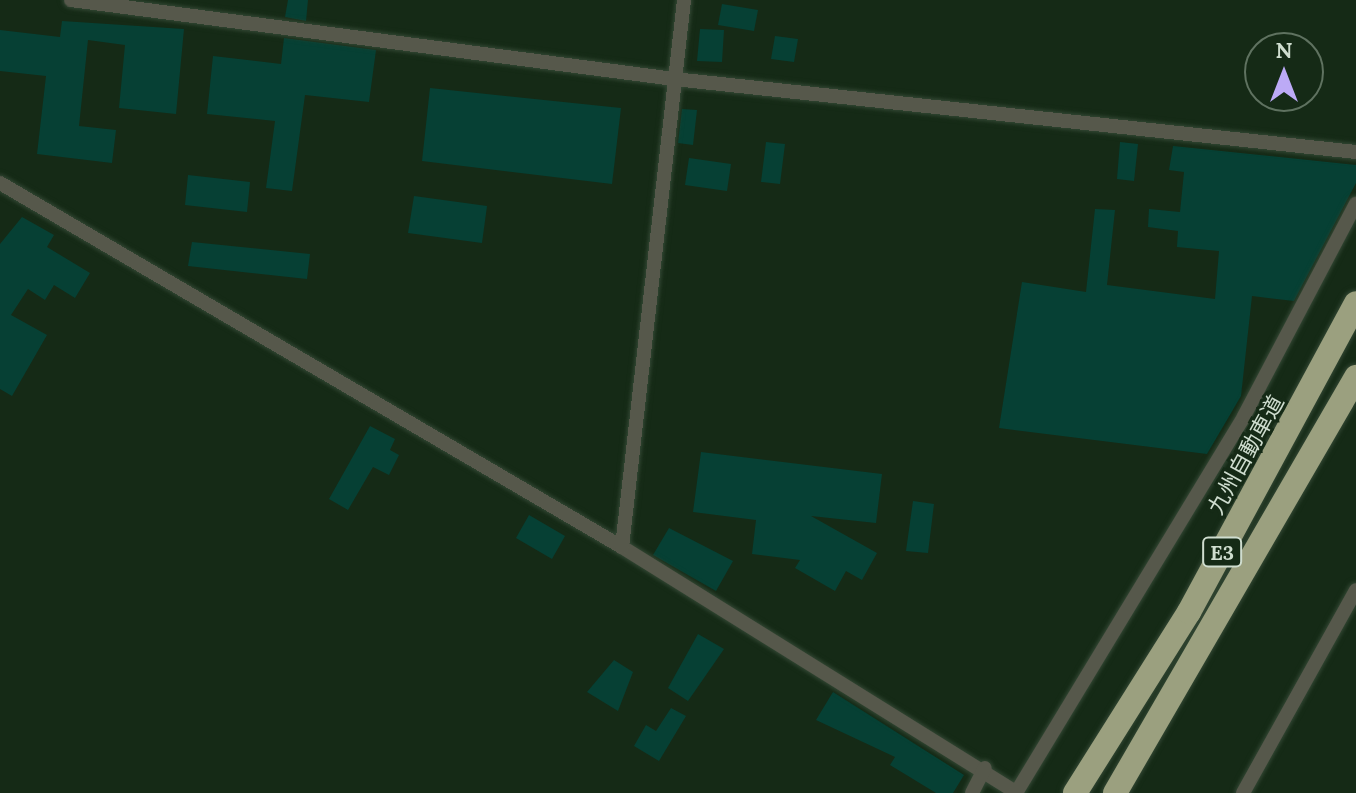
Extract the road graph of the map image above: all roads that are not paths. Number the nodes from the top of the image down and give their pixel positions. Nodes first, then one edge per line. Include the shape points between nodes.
1 (71, 0) edge
2 (684, 0) edge
3 (674, 79) junction
4 (1356, 152) edge
5 (0, 183) edge
6 (1356, 204) edge
7 (1356, 303) edge
8 (1356, 377) edge
9 (622, 547) junction
10 (1356, 590) edge
11 (985, 768) junction
12 (972, 793) edge
13 (1016, 793) edge
14 (1075, 793) edge
15 (1115, 793) edge
16 (1243, 793) edge

1 - 3 street
2 - 3 street
3 - 4 street
3 - 9 street
5 - 9 street
6 - 13 street via 1244,416
7 - 14 highway, 九州自動車道 / E3 via 1189,612
8 - 15 highway, E3
9 - 11 street
10 - 16 street
11 - 12 street
11 - 13 street

